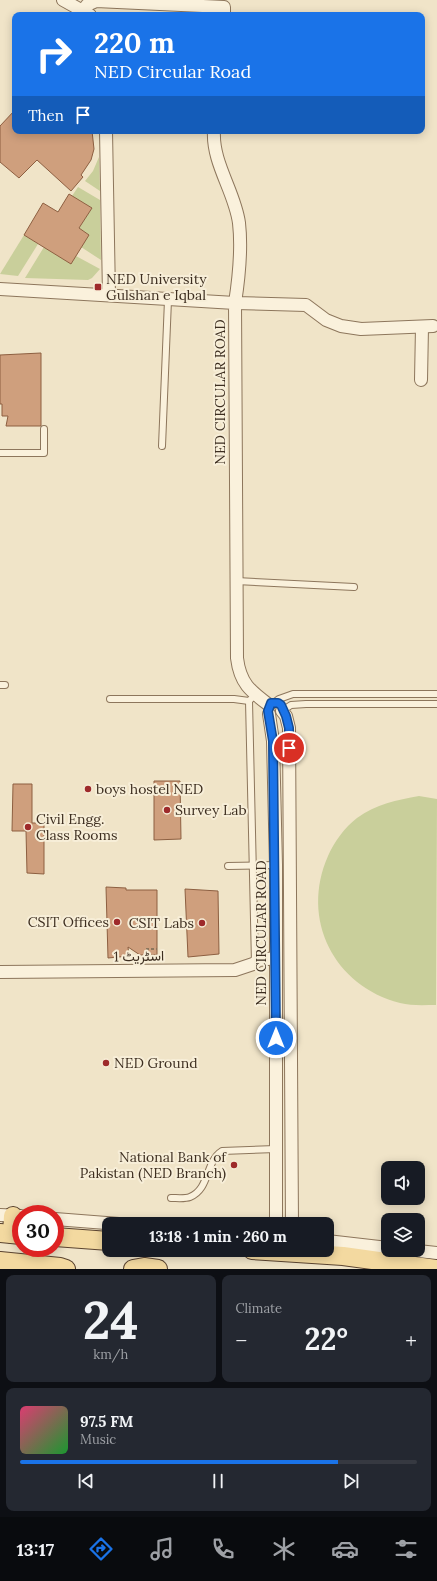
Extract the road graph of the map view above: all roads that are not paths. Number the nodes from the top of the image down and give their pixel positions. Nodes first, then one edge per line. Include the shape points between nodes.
1 (63, 0) edge
2 (85, 12) edge
3 (87, 12) edge
4 (224, 12) edge
5 (106, 134) edge
6 (214, 134) edge
7 (0, 289) edge
8 (109, 295) junction
9 (168, 300) junction
10 (235, 303) junction
11 (421, 380) dead end
12 (44, 429) dead end
13 (162, 446) dead end
14 (0, 453) edge
15 (236, 581) junction
16 (354, 587) dead end
17 (437, 694) edge
18 (252, 698) junction
19 (110, 699) dead end
20 (437, 704) edge
21 (274, 708) junction
22 (276, 865) junction
23 (228, 866) dead end
24 (254, 866) junction
25 (276, 958) junction
26 (254, 963) junction
27 (0, 972) edge
28 (276, 1149) junction
29 (172, 1198) dead end
30 (11, 1215) edge
31 (276, 1217) edge
32 (292, 1217) edge
33 (64, 1220) edge
34 (102, 1223) edge
35 (11, 1234) edge
36 (64, 1238) edge
37 (102, 1240) edge
38 (334, 1242) edge
39 (381, 1247) edge
40 (425, 1252) edge
41 (437, 1253) edge
42 (334, 1255) edge
43 (0, 1261) edge
44 (437, 1268) edge
45 (66, 1269) edge
46 (133, 1269) edge
47 (158, 1269) edge

1 - 2 street
3 - 4 street via 87,4 96,1 224,7
5 - 8 street
6 - 10 street via 217,156 239,222 239,276
7 - 8 street, NED CIRCULAR ROAD
8 - 9 street, NED CIRCULAR ROAD
9 - 10 street, NED CIRCULAR ROAD
9 - 13 lane
10 - 11 street via 306,305 326,320 342,326 427,327
10 - 15 street, NED CIRCULAR ROAD
12 - 14 lane via 44,453
15 - 16 lane
15 - 18 street, NED CIRCULAR ROAD via 238,669
17 - 21 lane via 293,694
18 - 19 lane
18 - 21 street, NED CIRCULAR ROAD
18 - 24 lane
20 - 21 lane via 306,704
21 - 22 street, NED CIRCULAR ROAD
21 - 32 street, NED CIRCULAR ROAD via 286,716 289,728
22 - 24 lane
22 - 25 street, NED CIRCULAR ROAD
23 - 24 lane
24 - 26 lane
25 - 26 street, اسٹریٹ 1
25 - 28 street, NED CIRCULAR ROAD
26 - 27 street, اسٹریٹ 1 via 235,970
28 - 29 lane via 222,1151 216,1155 203,1186 196,1193 190,1198
28 - 31 street, NED CIRCULAR ROAD
30 - 35 main road
33 - 34 street
36 - 37 main road
38 - 39 street
40 - 41 street
42 - 44 main road
43 - 45 main road via 60,1266
46 - 47 main road

